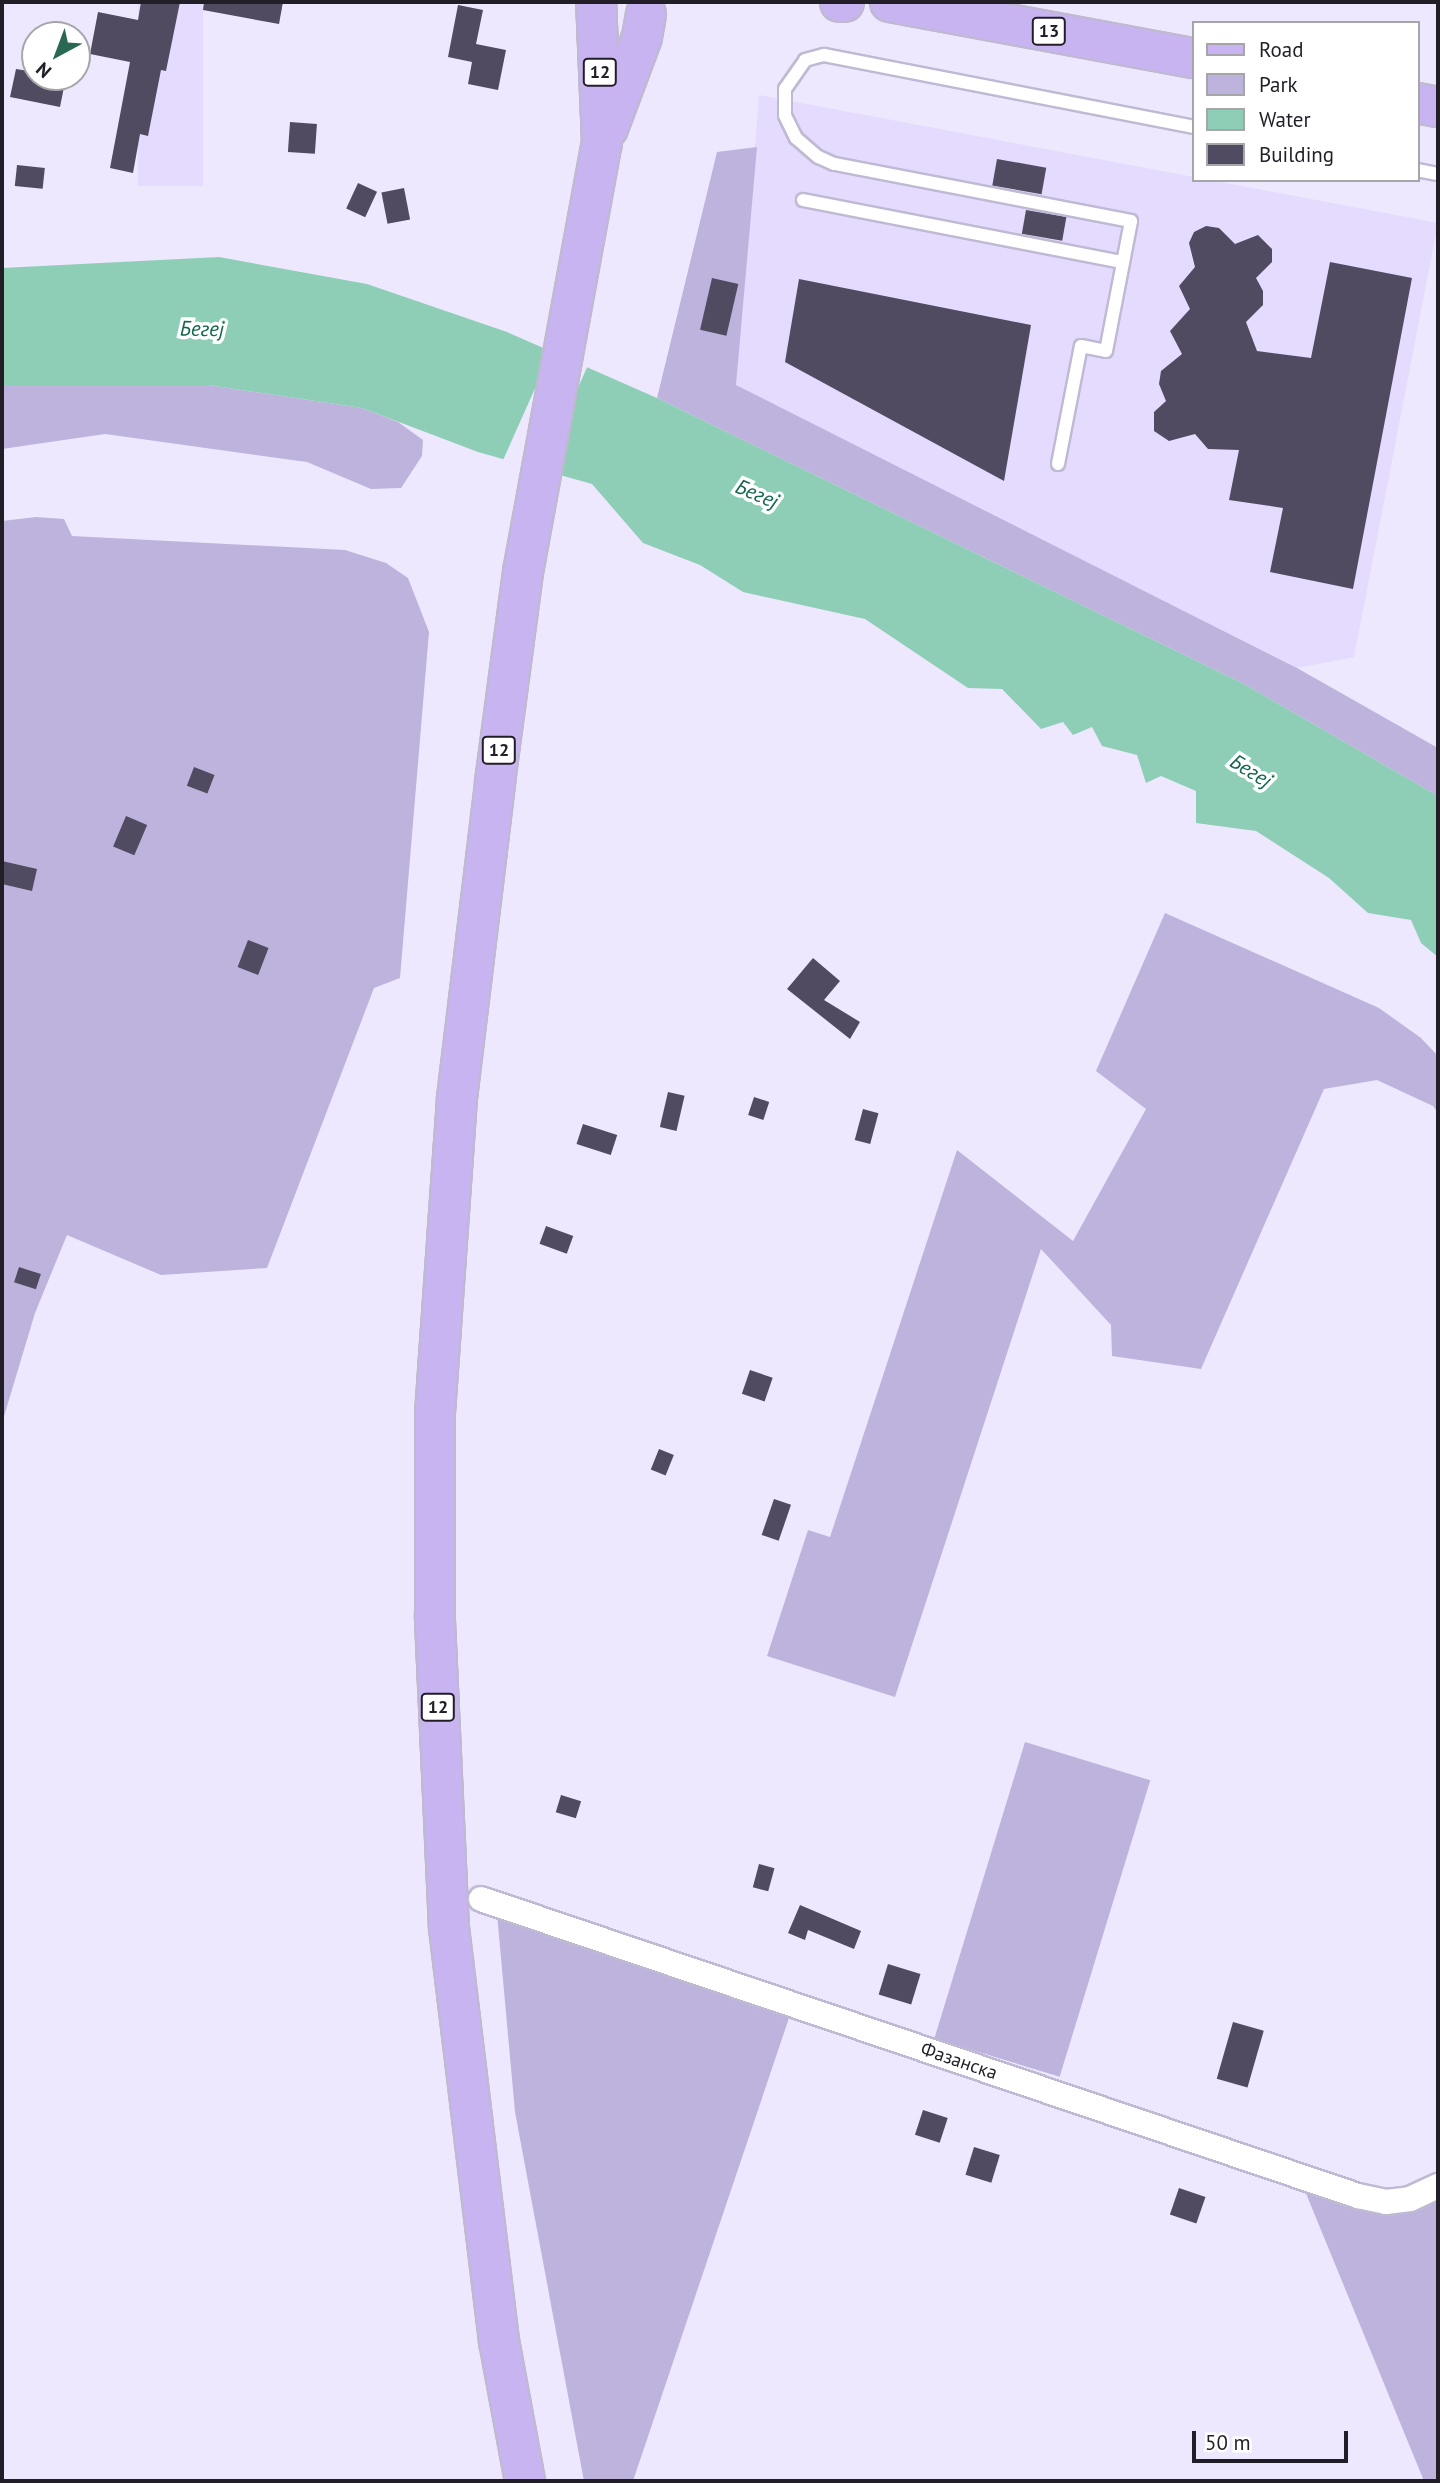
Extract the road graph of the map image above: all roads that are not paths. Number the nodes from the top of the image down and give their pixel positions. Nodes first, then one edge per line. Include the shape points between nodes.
1 (596, 2) edge
2 (605, 2) edge
3 (890, 2) edge
4 (659, 8) edge
5 (1192, 58) edge
6 (1419, 103) edge
7 (1438, 107) edge
8 (1192, 127) edge
9 (602, 143) junction
10 (1419, 170) edge
11 (1438, 174) edge
12 (803, 200) dead end
13 (1123, 262) junction
14 (1058, 464) dead end
15 (481, 1899) dead end
16 (1438, 2186) edge
17 (525, 2481) edge

1 - 9 main road, 12
2 - 4 main road, 12 via 628,13
3 - 5 main road, 13
4 - 9 main road, 12 via 642,37
6 - 7 main road
8 - 13 lane via 824,55 805,60 790,79 783,101 788,126 818,157 1131,221
9 - 17 main road, 12 via 523,572 457,1098 435,1413 441,1795 462,2063 499,2341
10 - 11 lane
12 - 13 lane
13 - 14 lane via 1107,351 1081,346
15 - 16 street, Фазанска via 1358,2196 1386,2202 1410,2199

